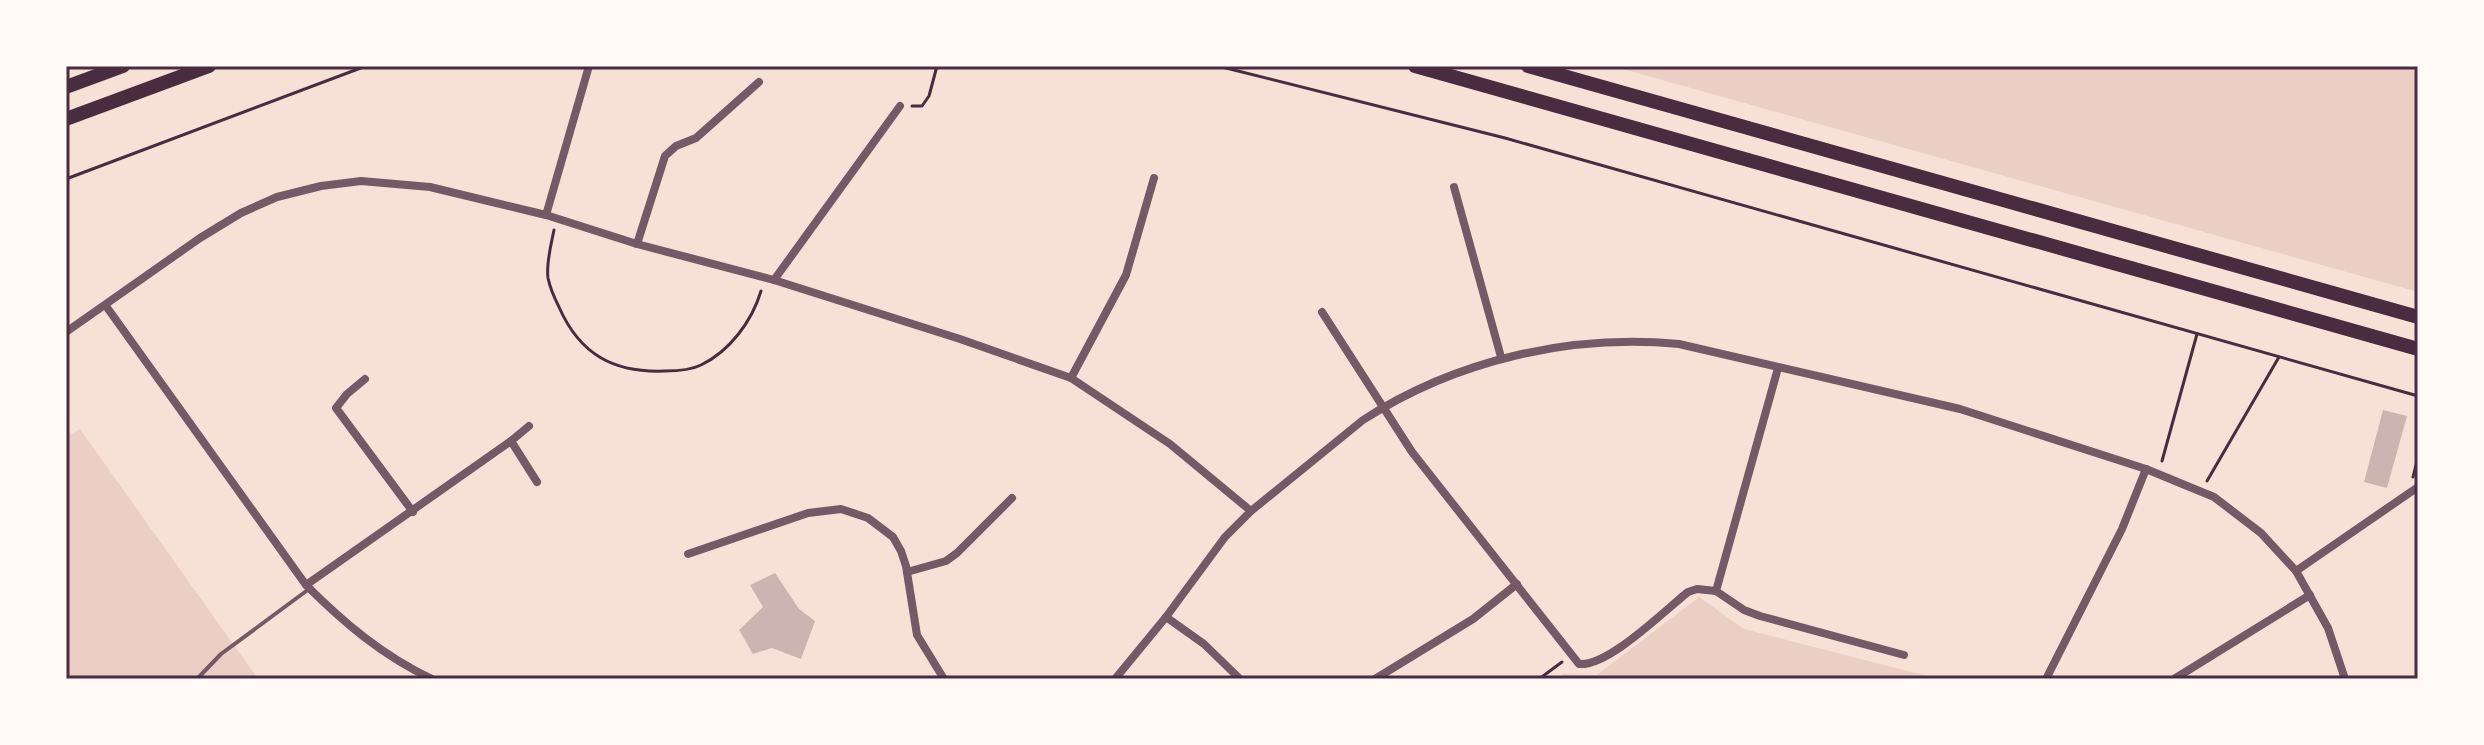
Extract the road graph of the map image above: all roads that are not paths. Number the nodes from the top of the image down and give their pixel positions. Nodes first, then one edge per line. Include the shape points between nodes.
1 (123, 66) edge
2 (209, 66) edge
3 (589, 66) edge
4 (1415, 66) edge
5 (1528, 66) edge
6 (759, 82) dead end
7 (66, 87) edge
8 (900, 106) road end
9 (66, 119) edge
10 (1154, 178) dead end
11 (1454, 187) dead end
12 (546, 215) junction
13 (637, 244) junction
14 (770, 279) junction
15 (106, 306) junction
16 (1322, 312) dead end
17 (2418, 317) edge
18 (66, 332) edge
19 (2418, 349) edge
20 (1501, 357) junction
21 (1778, 368) junction
22 (1071, 378) junction
23 (365, 379) dead end
24 (1381, 408) junction
25 (529, 426) dead end
26 (511, 441) junction
27 (2146, 469) junction
28 (537, 482) dead end
29 (2418, 487) edge
30 (1012, 498) dead end
31 (1251, 511) junction
32 (413, 512) junction
33 (688, 554) dead end
34 (2296, 571) junction
35 (907, 572) junction
36 (1517, 584) junction
37 (308, 587) junction
38 (1716, 591) junction
39 (2310, 595) junction
40 (1166, 617) junction
41 (1904, 655) dead end
42 (197, 679) edge
43 (432, 679) edge
44 (944, 679) edge
45 (1115, 679) edge
46 (1240, 679) edge
47 (1375, 679) edge
48 (2046, 679) edge
49 (2174, 679) edge
50 (2345, 679) edge

1 - 7 main road
2 - 9 main road
3 - 12 street
4 - 19 main road
5 - 17 main road
6 - 13 street via 696,138 665,156
8 - 14 street
10 - 22 street via 1120,289
11 - 20 street
12 - 13 street
12 - 15 street via 391,182 321,186 241,213
13 - 14 street
14 - 22 street
15 - 18 street
15 - 37 street
16 - 24 street
20 - 21 street via 1640,341 1679,344
20 - 24 street
21 - 27 street via 1960,409
21 - 38 street
22 - 31 street via 1170,444
23 - 32 street via 336,408
24 - 31 street
24 - 36 street
25 - 26 street
26 - 28 street
26 - 32 street
27 - 34 street via 2201,491 2237,513
27 - 48 street via 2122,529
29 - 34 street
30 - 35 street via 946,561
31 - 40 street via 1225,537
32 - 37 street
33 - 35 street via 808,513 841,509 882,526 901,551
34 - 39 street
35 - 44 street via 917,635
36 - 38 street via 1579,664 1592,664 1617,649 1688,592
36 - 47 street via 1473,619
37 - 42 lane
37 - 43 street via 399,664
38 - 41 street via 1760,616
39 - 49 street
39 - 50 street
40 - 45 street
40 - 46 street

